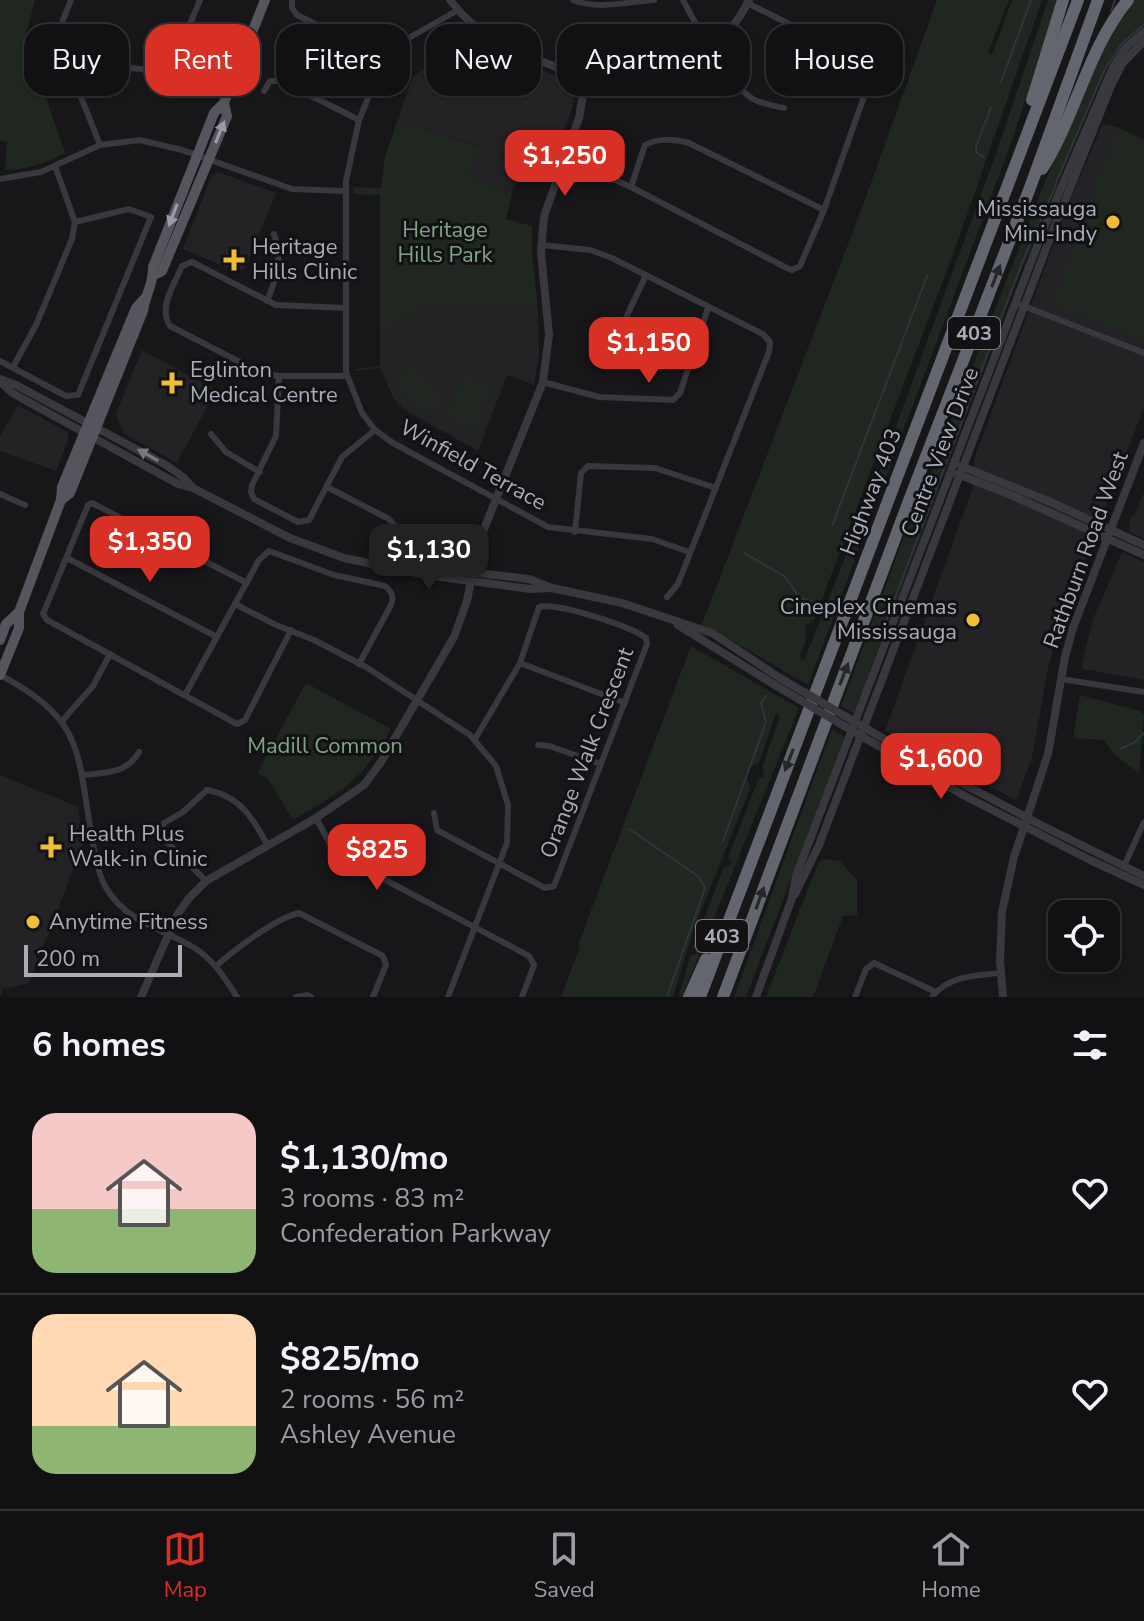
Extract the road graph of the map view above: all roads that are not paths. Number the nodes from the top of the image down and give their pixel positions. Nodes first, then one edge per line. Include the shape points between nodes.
1 (71, 0) edge
2 (200, 0) edge
3 (265, 0) edge
4 (292, 0) edge
5 (450, 0) edge
6 (573, 0) edge
7 (654, 0) edge
8 (683, 0) edge
9 (1063, 0) edge
10 (1078, 0) edge
11 (1098, 0) edge
12 (1128, 0) edge
13 (748, 2) edge
14 (458, 10) junction
15 (63, 24) edge
16 (320, 24) edge
17 (698, 24) edge
18 (733, 24) edge
19 (1144, 32) edge
20 (410, 37) edge
21 (1144, 41) edge
22 (557, 67) edge
23 (129, 68) edge
24 (264, 91) dead end
25 (80, 96) edge
26 (369, 96) edge
27 (583, 96) edge
28 (749, 96) edge
29 (224, 103) junction
30 (784, 108) dead end
31 (359, 120) junction
32 (100, 145) junction
33 (196, 156) junction
34 (564, 157) junction
35 (1018, 158) junction
36 (209, 160) junction
37 (55, 166) junction
38 (0, 179) edge
39 (1031, 185) junction
40 (631, 187) junction
41 (345, 191) junction
42 (824, 210) junction
43 (75, 222) junction
44 (274, 234) dead end
45 (541, 245) junction
46 (154, 275) junction
47 (646, 275) junction
48 (267, 301) junction
49 (1021, 304) junction
50 (346, 308) junction
51 (708, 308) junction
52 (623, 324) dead end
53 (1144, 353) edge
54 (0, 361) edge
55 (13, 367) junction
56 (279, 376) junction
57 (347, 376) junction
58 (0, 380) edge
59 (543, 382) junction
60 (90, 430) junction
61 (375, 430) junction
62 (211, 434) dead end
63 (1144, 443) edge
64 (958, 469) junction
65 (260, 472) junction
66 (327, 487) junction
67 (716, 488) junction
68 (0, 494) edge
69 (496, 500) junction
70 (25, 505) dead end
71 (575, 532) junction
72 (401, 533) dead end
73 (1109, 534) junction
74 (1144, 545) edge
75 (689, 552) junction
76 (1144, 555) edge
77 (67, 558) junction
78 (471, 576) junction
79 (247, 583) junction
80 (667, 597) dead end
81 (235, 604) junction
82 (19, 612) junction
83 (291, 630) junction
84 (217, 637) junction
85 (0, 640) edge
86 (110, 654) junction
87 (520, 663) junction
88 (359, 664) junction
89 (0, 675) edge
90 (1061, 679) junction
91 (1144, 692) edge
92 (185, 695) junction
93 (416, 700) junction
94 (625, 703) junction
95 (62, 721) junction
96 (475, 739) junction
97 (538, 745) dead end
98 (139, 752) dead end
99 (601, 764) junction
100 (82, 775) junction
101 (434, 813) dead end
102 (316, 818) junction
103 (1026, 822) junction
104 (1144, 822) edge
105 (268, 846) junction
106 (499, 863) junction
107 (1124, 866) junction
108 (744, 876) junction
109 (1144, 876) edge
110 (206, 881) junction
111 (1144, 885) edge
112 (475, 928) junction
113 (168, 935) junction
114 (216, 966) junction
115 (1001, 973) junction
116 (934, 994) edge
117 (141, 997) edge
118 (237, 997) edge
119 (296, 997) edge
120 (311, 997) edge
121 (373, 997) edge
122 (448, 997) edge
123 (522, 997) edge
124 (689, 997) edge
125 (700, 997) edge
126 (723, 997) edge
127 (756, 997) edge
128 (855, 997) edge
129 (1003, 997) edge

1 - 15 street
2 - 23 street via 170,72
3 - 29 main road
4 - 16 street via 297,15
5 - 14 street
6 - 7 street via 599,5
8 - 17 street
9 - 35 highway
10 - 35 highway, Highway 403 / 403
11 - 39 highway, Highway 403 / 403
12 - 39 highway via 1104,37 1048,160
13 - 18 street
13 - 42 street via 872,68
14 - 20 street, Winfield Terrace
14 - 22 street via 502,45
19 - 49 street, Centre View Drive via 1113,67 1044,228
21 - 49 street, Centre View Drive via 1116,74
24 - 31 street via 270,81 282,81
25 - 32 street
26 - 31 street, Winfield Terrace
27 - 34 street
28 - 30 street
29 - 33 main road via 214,113
36 -> 29 main road via 227,116
31 - 41 street, Winfield Terrace
32 - 33 street via 148,141
32 - 37 street
33 - 36 street
33 -> 46 main road
34 - 40 street
34 - 45 street via 547,202
35 -> 108 highway, Highway 403 / 403
36 - 41 street via 292,189
36 - 46 main road via 162,271
37 - 38 street
37 - 43 street
126 -> 39 highway, Highway 403 / 403
40 - 42 street via 645,145 677,140
40 - 42 street via 792,270 803,263
41 - 50 street, Winfield Terrace
43 - 55 street via 36,325
43 - 55 street via 129,209 151,217 78,395 66,396
44 - 48 street via 280,250 278,273
45 - 47 street via 590,250
45 - 59 street via 549,335
46 - 60 main road via 136,308
47 - 51 street
47 - 52 street
48 - 50 street
48 - 56 street via 189,262 182,266 165,315 170,326 237,363
49 - 53 street
49 - 64 street, Centre View Drive
50 - 57 street, Winfield Terrace
51 - 59 street via 680,393 673,400 599,397
51 - 67 street via 763,334 771,346
54 - 55 street
56 - 57 street
56 - 65 street via 276,436
57 - 61 street, Winfield Terrace via 355,401
58 - 60 street via 12,393
59 - 69 street
60 - 78 street via 178,484 306,545 393,569
60 - 82 main road via 70,493 61,500
61 - 66 street via 342,457
61 - 69 street, Winfield Terrace
62 - 65 street via 226,452
63 - 73 street, Rathburn Road West
64 - 73 street
64 - 127 street, Centre View Drive via 819,845 792,898
65 - 66 street via 252,485 254,499 298,522 312,516
66 - 72 street via 389,519
67 - 71 street via 655,468 588,466 581,473
67 - 75 street
68 - 70 street
69 - 71 street, Winfield Terrace via 548,527
69 - 78 street
71 - 75 street, Winfield Terrace via 652,539
73 - 74 street
73 - 76 street
73 - 90 street, Rathburn Road West via 1073,628
75 - 80 street via 678,584
77 - 79 street via 88,505 96,503
77 - 84 street
77 - 86 street via 44,618
78 - 93 street via 459,626
78 - 103 street, bridge via 529,579 674,622 933,778
79 - 81 street
79 - 88 street via 269,551 334,575 385,586 394,598
81 - 83 street
81 - 84 street
82 - 85 main road via 6,624
82 - 89 main road via 19,628
83 - 88 street
83 - 92 street via 242,723
84 - 92 street
86 - 92 street
86 - 95 street via 93,686
87 - 94 street
87 - 94 street, Orange Walk Crescent via 536,612 545,605 628,629 646,638 647,644
87 - 96 street, Orange Walk Crescent
88 - 93 street
89 - 95 street
90 - 91 street
90 - 103 street, Rathburn Road West via 1048,754
93 - 96 street
93 - 102 street via 364,785
94 - 99 street, Orange Walk Crescent
95 - 100 street via 76,747
96 - 106 street via 496,766 508,805 507,843
97 - 99 street
98 - 100 street via 129,767
99 - 106 street, Orange Walk Crescent via 554,886 545,888
100 - 113 street via 105,885 133,917
101 - 106 street via 437,830
102 - 105 street
102 - 112 street via 342,857
103 - 107 street
103 - 111 street
103 - 115 street, Rathburn Road West via 1002,912
104 - 107 street
105 - 110 street
105 - 110 street via 241,804 207,790 160,830
106 - 112 street
107 - 109 street
108 - 124 highway
108 - 125 highway, Highway 403 / 403
110 - 113 street via 183,906
112 - 122 street
112 - 123 street via 533,960
113 - 114 street
113 - 117 street
114 - 118 street
114 - 121 street via 299,913 383,956 386,965
115 - 116 street via 956,979
115 - 129 street, Rathburn Road West
116 - 128 street via 926,985 874,963 866,969
119 - 120 street

